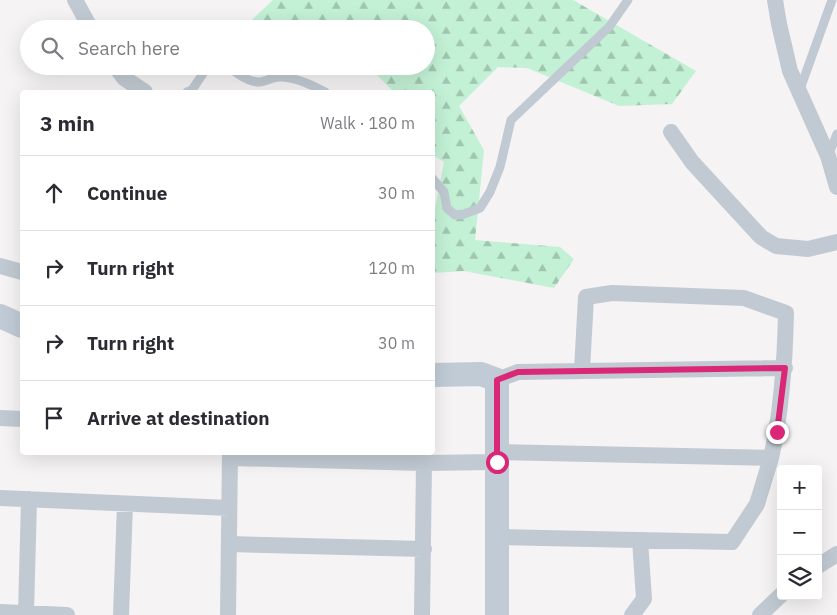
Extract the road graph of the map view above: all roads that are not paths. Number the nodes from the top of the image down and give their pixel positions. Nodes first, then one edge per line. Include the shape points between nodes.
1 (75, 0) edge
2 (628, 0) edge
3 (775, 0) edge
4 (832, 0) edge
5 (86, 20) edge
6 (122, 75) edge
7 (202, 75) edge
8 (240, 75) edge
9 (143, 90) edge
10 (192, 90) edge
11 (321, 90) edge
12 (799, 93) junction
13 (671, 132) dead end
14 (837, 134) edge
15 (828, 156) junction
16 (435, 182) edge
17 (837, 187) edge
18 (837, 242) edge
19 (0, 266) edge
20 (20, 271) edge
21 (0, 316) edge
22 (20, 325) edge
23 (785, 368) junction
24 (582, 370) junction
25 (435, 375) edge
26 (497, 380) junction
27 (0, 418) edge
28 (20, 419) edge
29 (230, 455) edge
30 (497, 457) junction
31 (771, 458) junction
32 (424, 463) junction
33 (0, 498) edge
34 (29, 499) junction
35 (125, 504) junction
36 (229, 508) junction
37 (497, 537) junction
38 (640, 540) junction
39 (229, 544) junction
40 (424, 549) junction
41 (837, 554) edge
42 (822, 563) edge
43 (777, 599) edge
44 (0, 612) edge
45 (26, 613) junction
46 (67, 615) edge
47 (121, 615) edge
48 (228, 615) edge
49 (422, 615) edge
50 (497, 615) edge
51 (632, 615) edge
52 (760, 615) edge

1 - 5 street
2 - 16 lane via 609,26 511,120 500,167 480,208 455,215 447,208 444,192
3 - 12 street via 790,71
4 - 12 lane
6 - 9 street
7 - 10 lane
8 - 11 lane via 259,82 282,76
12 - 15 street
13 - 18 street via 692,162 761,237 776,246 808,249
14 - 15 lane
15 - 17 street
19 - 20 street
21 - 22 street
23 - 24 street
23 - 24 street via 786,313 744,298 612,293 586,297
23 - 31 street
24 - 26 street via 518,372
25 - 26 street via 481,374
26 - 30 street
27 - 28 street
29 - 32 street
29 - 36 street
30 - 31 street
30 - 32 street
30 - 37 street
31 - 38 street via 757,504 732,542
32 - 40 street
33 - 34 street
34 - 35 street
34 - 45 street
35 - 36 street
35 - 47 street
36 - 39 street
37 - 38 street
37 - 50 street
38 - 51 street via 644,598
39 - 40 street
39 - 48 street
40 - 49 street
41 - 42 street
43 - 52 street
44 - 45 street
45 - 46 street

